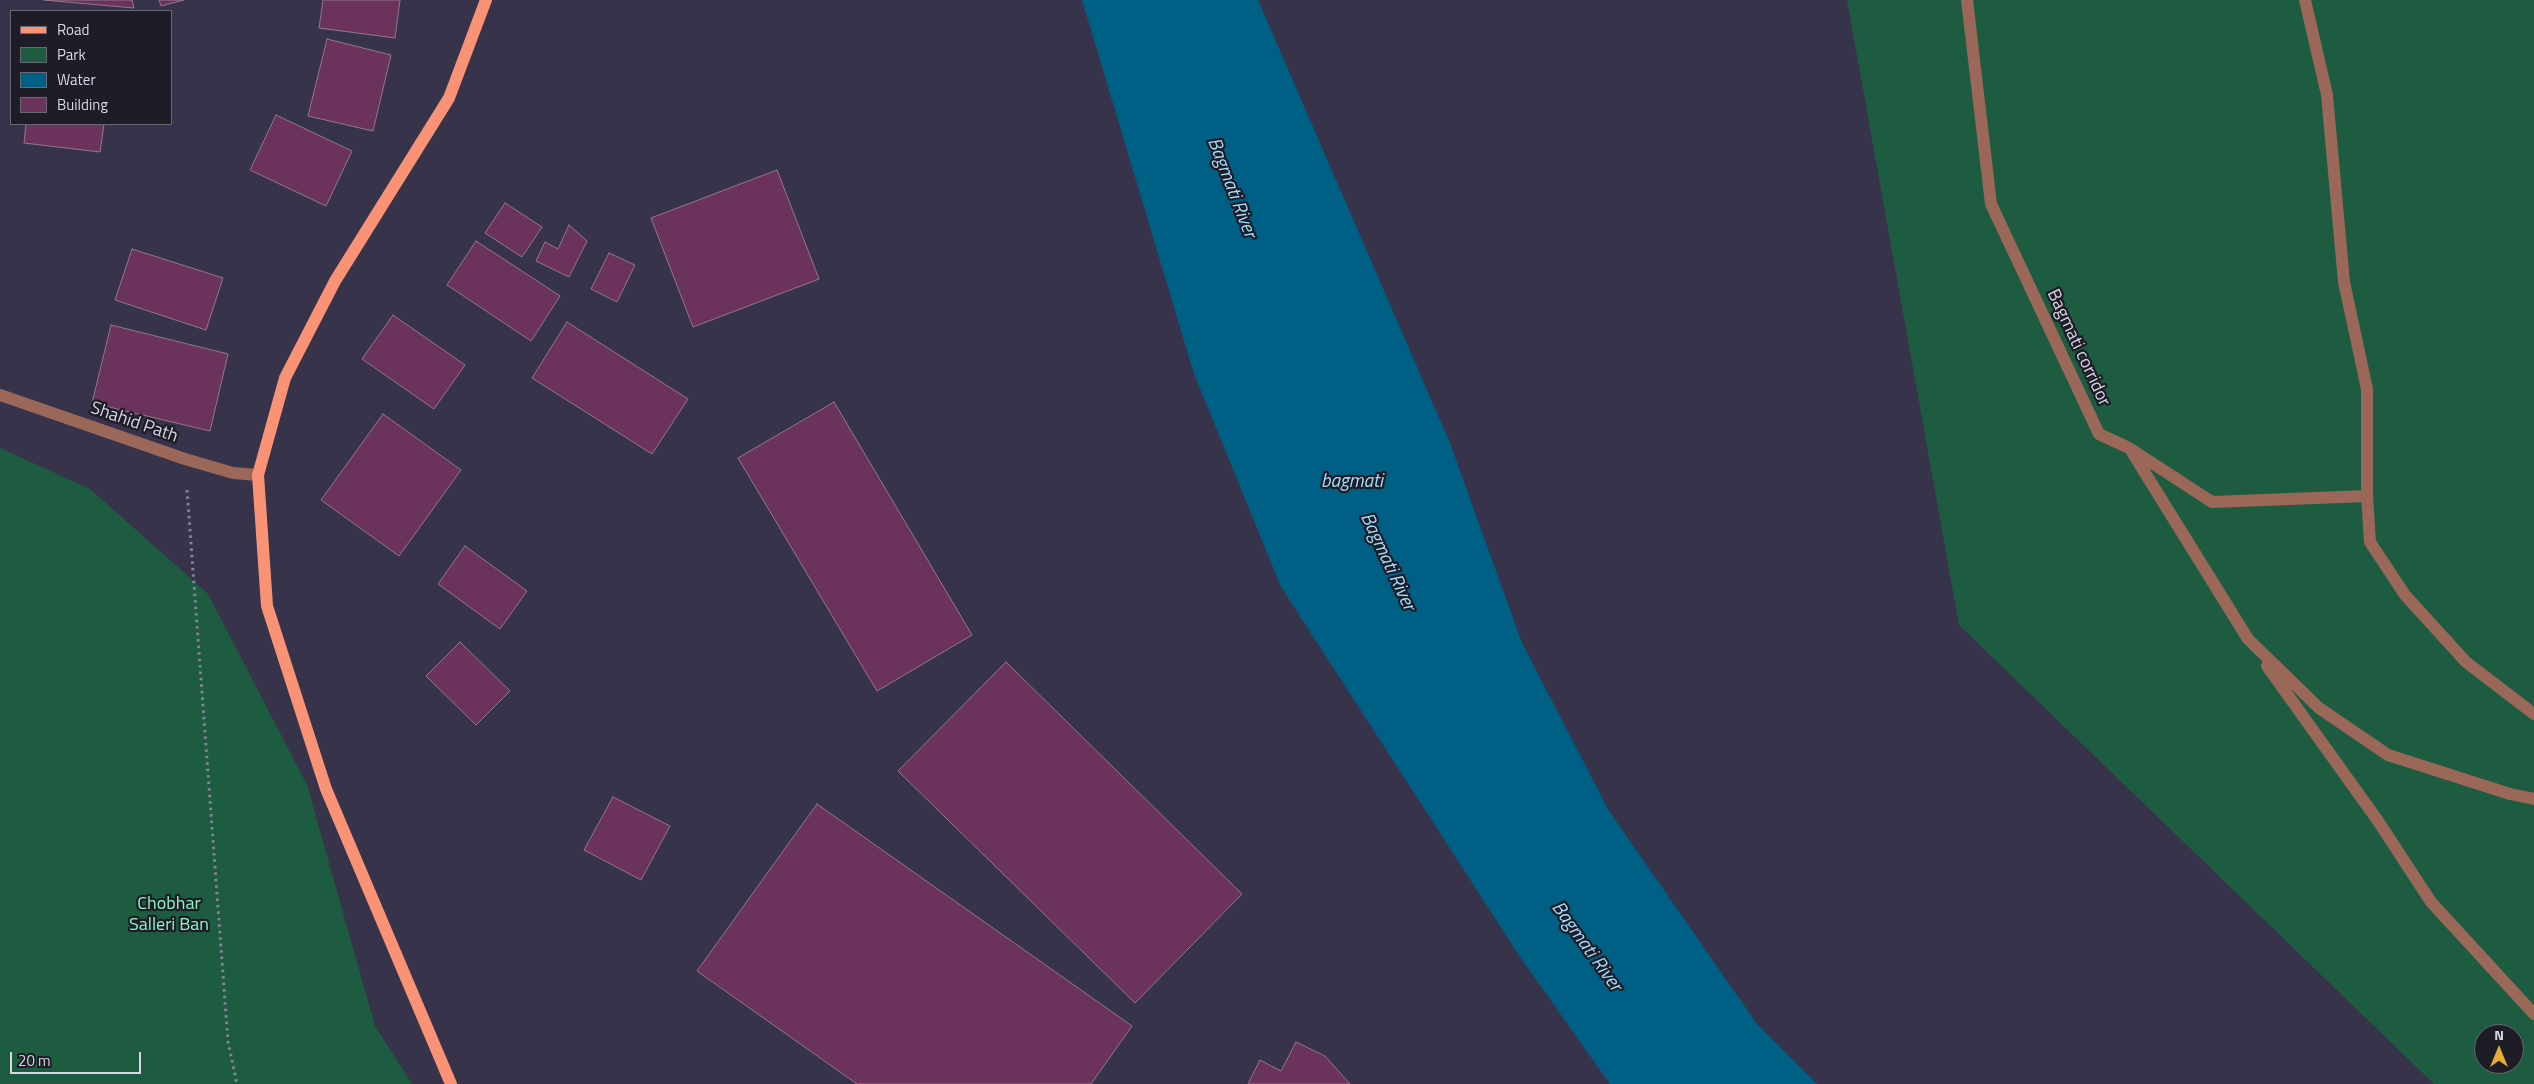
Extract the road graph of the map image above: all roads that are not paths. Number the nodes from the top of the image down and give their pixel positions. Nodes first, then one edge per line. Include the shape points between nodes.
1 (486, 0) edge
2 (1967, 0) edge
3 (2305, 0) edge
4 (0, 395) edge
5 (2129, 448) junction
6 (258, 475) junction
7 (2367, 496) junction
8 (2248, 639) junction
9 (2534, 714) edge
10 (2534, 799) edge
11 (2534, 1014) edge
12 (451, 1084) edge

1 - 6 main road via 449,98 335,281 285,378
2 - 5 street, Bagmati corridor via 1991,204 2099,434
3 - 7 street via 2326,95 2344,282 2367,389
4 - 6 street, Shahid Path via 185,460 233,473
5 - 7 street, Bagmati corridor via 2212,502
5 - 8 street
6 - 12 main road via 267,606 326,788
7 - 9 street via 2370,542 2405,595 2466,662
8 - 10 street via 2319,708 2388,755
8 - 11 street via 2378,821 2431,902

